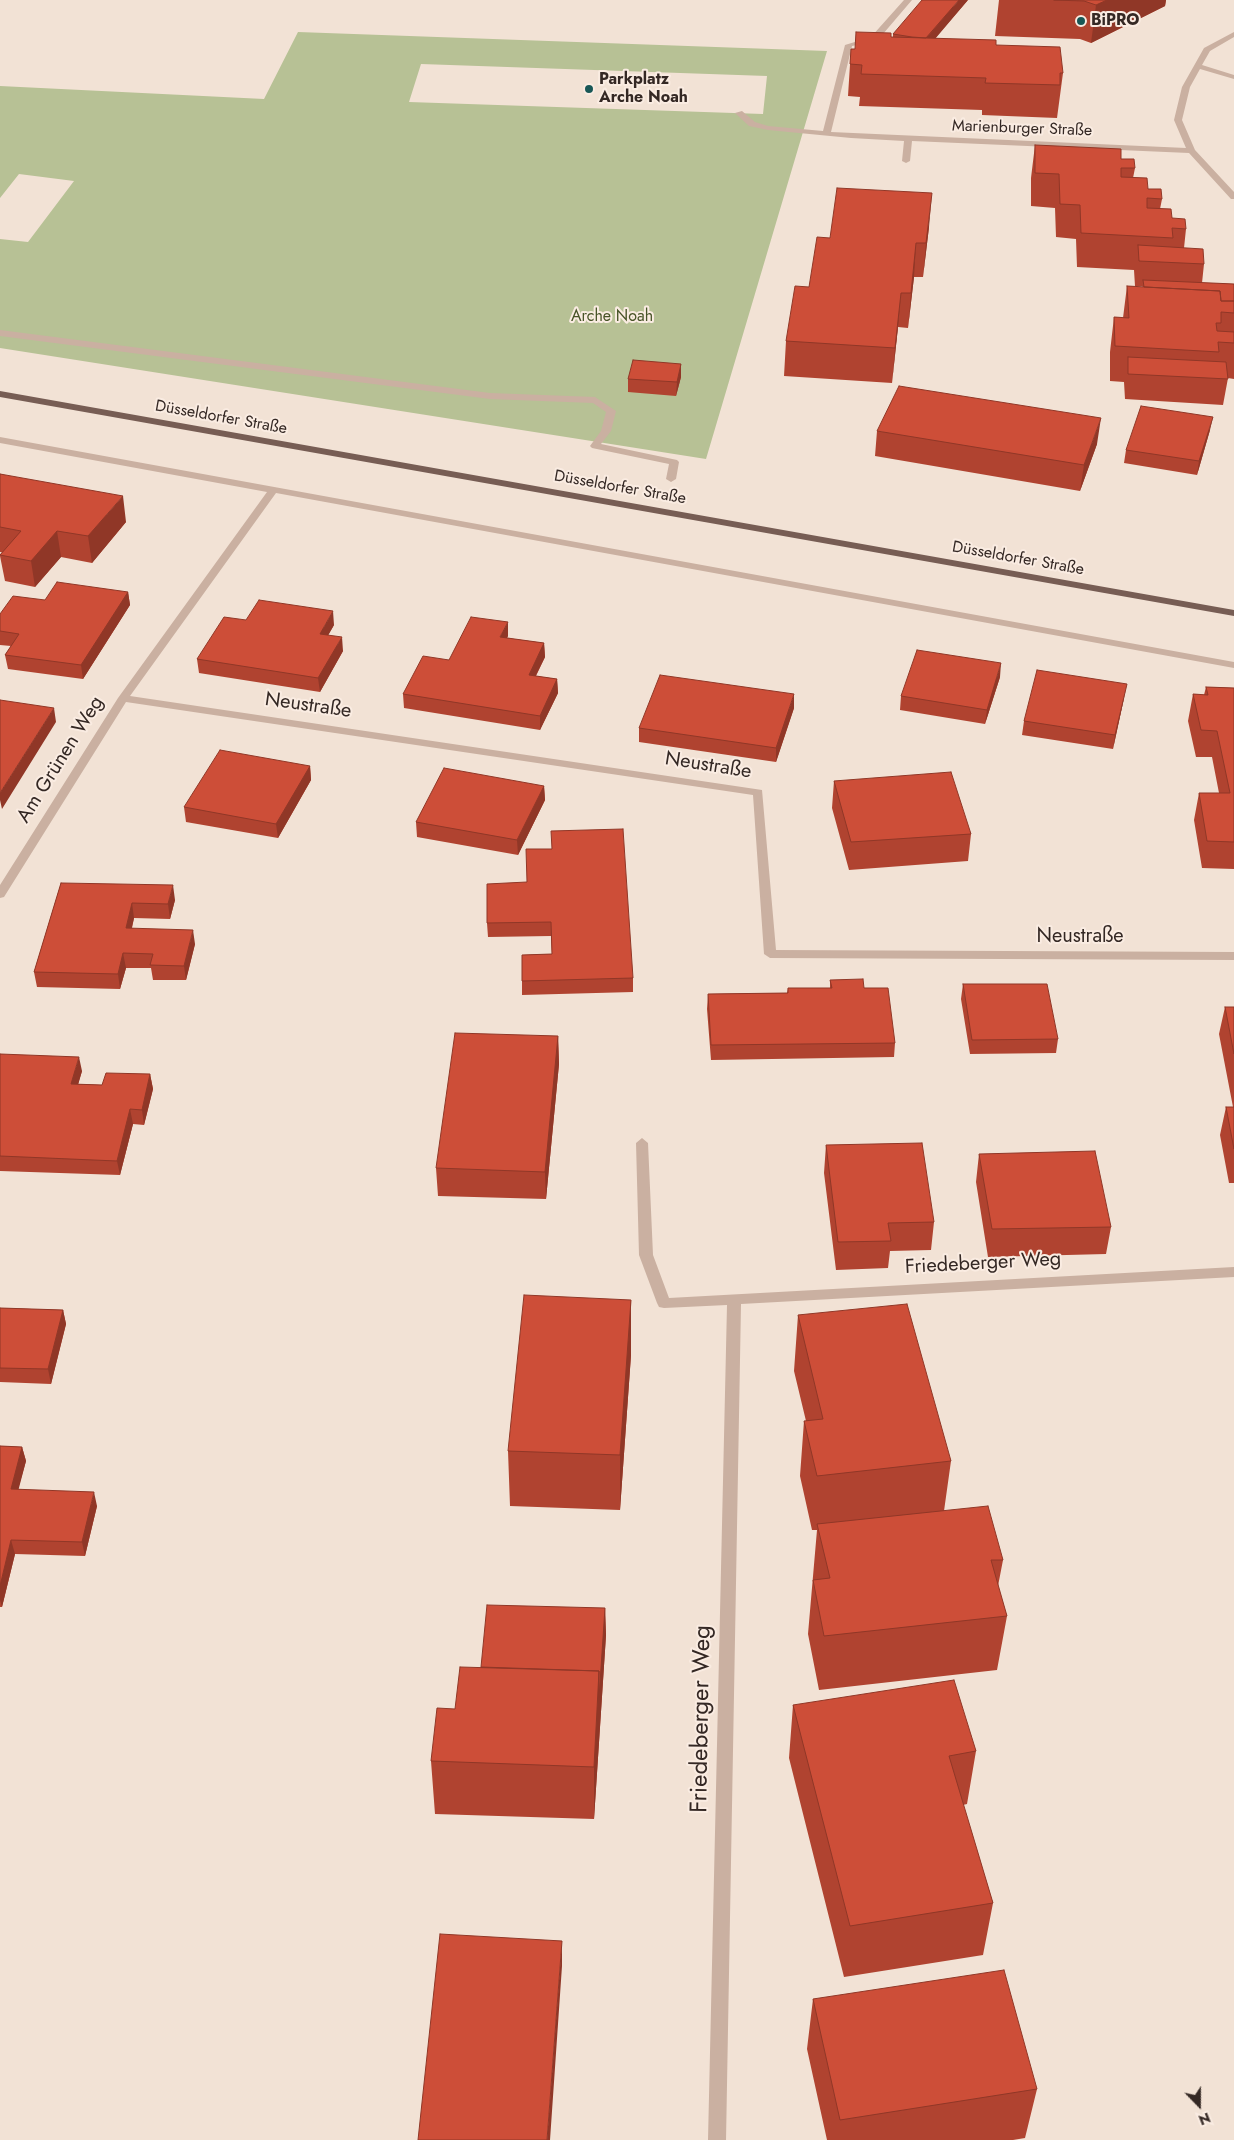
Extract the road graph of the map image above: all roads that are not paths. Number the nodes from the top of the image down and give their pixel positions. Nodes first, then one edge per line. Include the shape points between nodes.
1 (908, 0) edge
2 (1234, 34) edge
3 (1198, 66) junction
4 (1234, 77) edge
5 (739, 113) dead end
6 (826, 134) junction
7 (908, 139) junction
8 (1191, 151) junction
9 (906, 161) dead end
10 (1234, 197) edge
11 (0, 334) edge
12 (0, 394) edge
13 (0, 440) edge
14 (671, 479) dead end
15 (273, 490) junction
16 (1234, 613) edge
17 (1234, 665) edge
18 (123, 698) junction
19 (0, 894) edge
20 (1234, 956) edge
21 (642, 1143) dead end
22 (1234, 1272) edge
23 (734, 1299) junction
24 (717, 2140) edge

1 - 6 street via 874,39 848,45
2 - 3 street via 1207,50
3 - 4 street
3 - 8 street via 1186,87 1178,120
5 - 6 street, Marienburger Straße via 752,124 768,128
6 - 7 street, Marienburger Straße
7 - 8 street, Marienburger Straße
7 - 9 street
8 - 10 street
11 - 14 street via 490,396 595,400 611,411 606,431 595,446 674,462
12 - 16 main road, Düsseldorfer Straße
13 - 15 street
15 - 17 street
15 - 18 street, Am Grünen Weg
18 - 19 street, Am Grünen Weg
18 - 20 street, Neustraße via 758,792 770,954
21 - 23 street, Friedeberger Weg via 646,1255 664,1303
22 - 23 street, Friedeberger Weg
23 - 24 street, Friedeberger Weg

